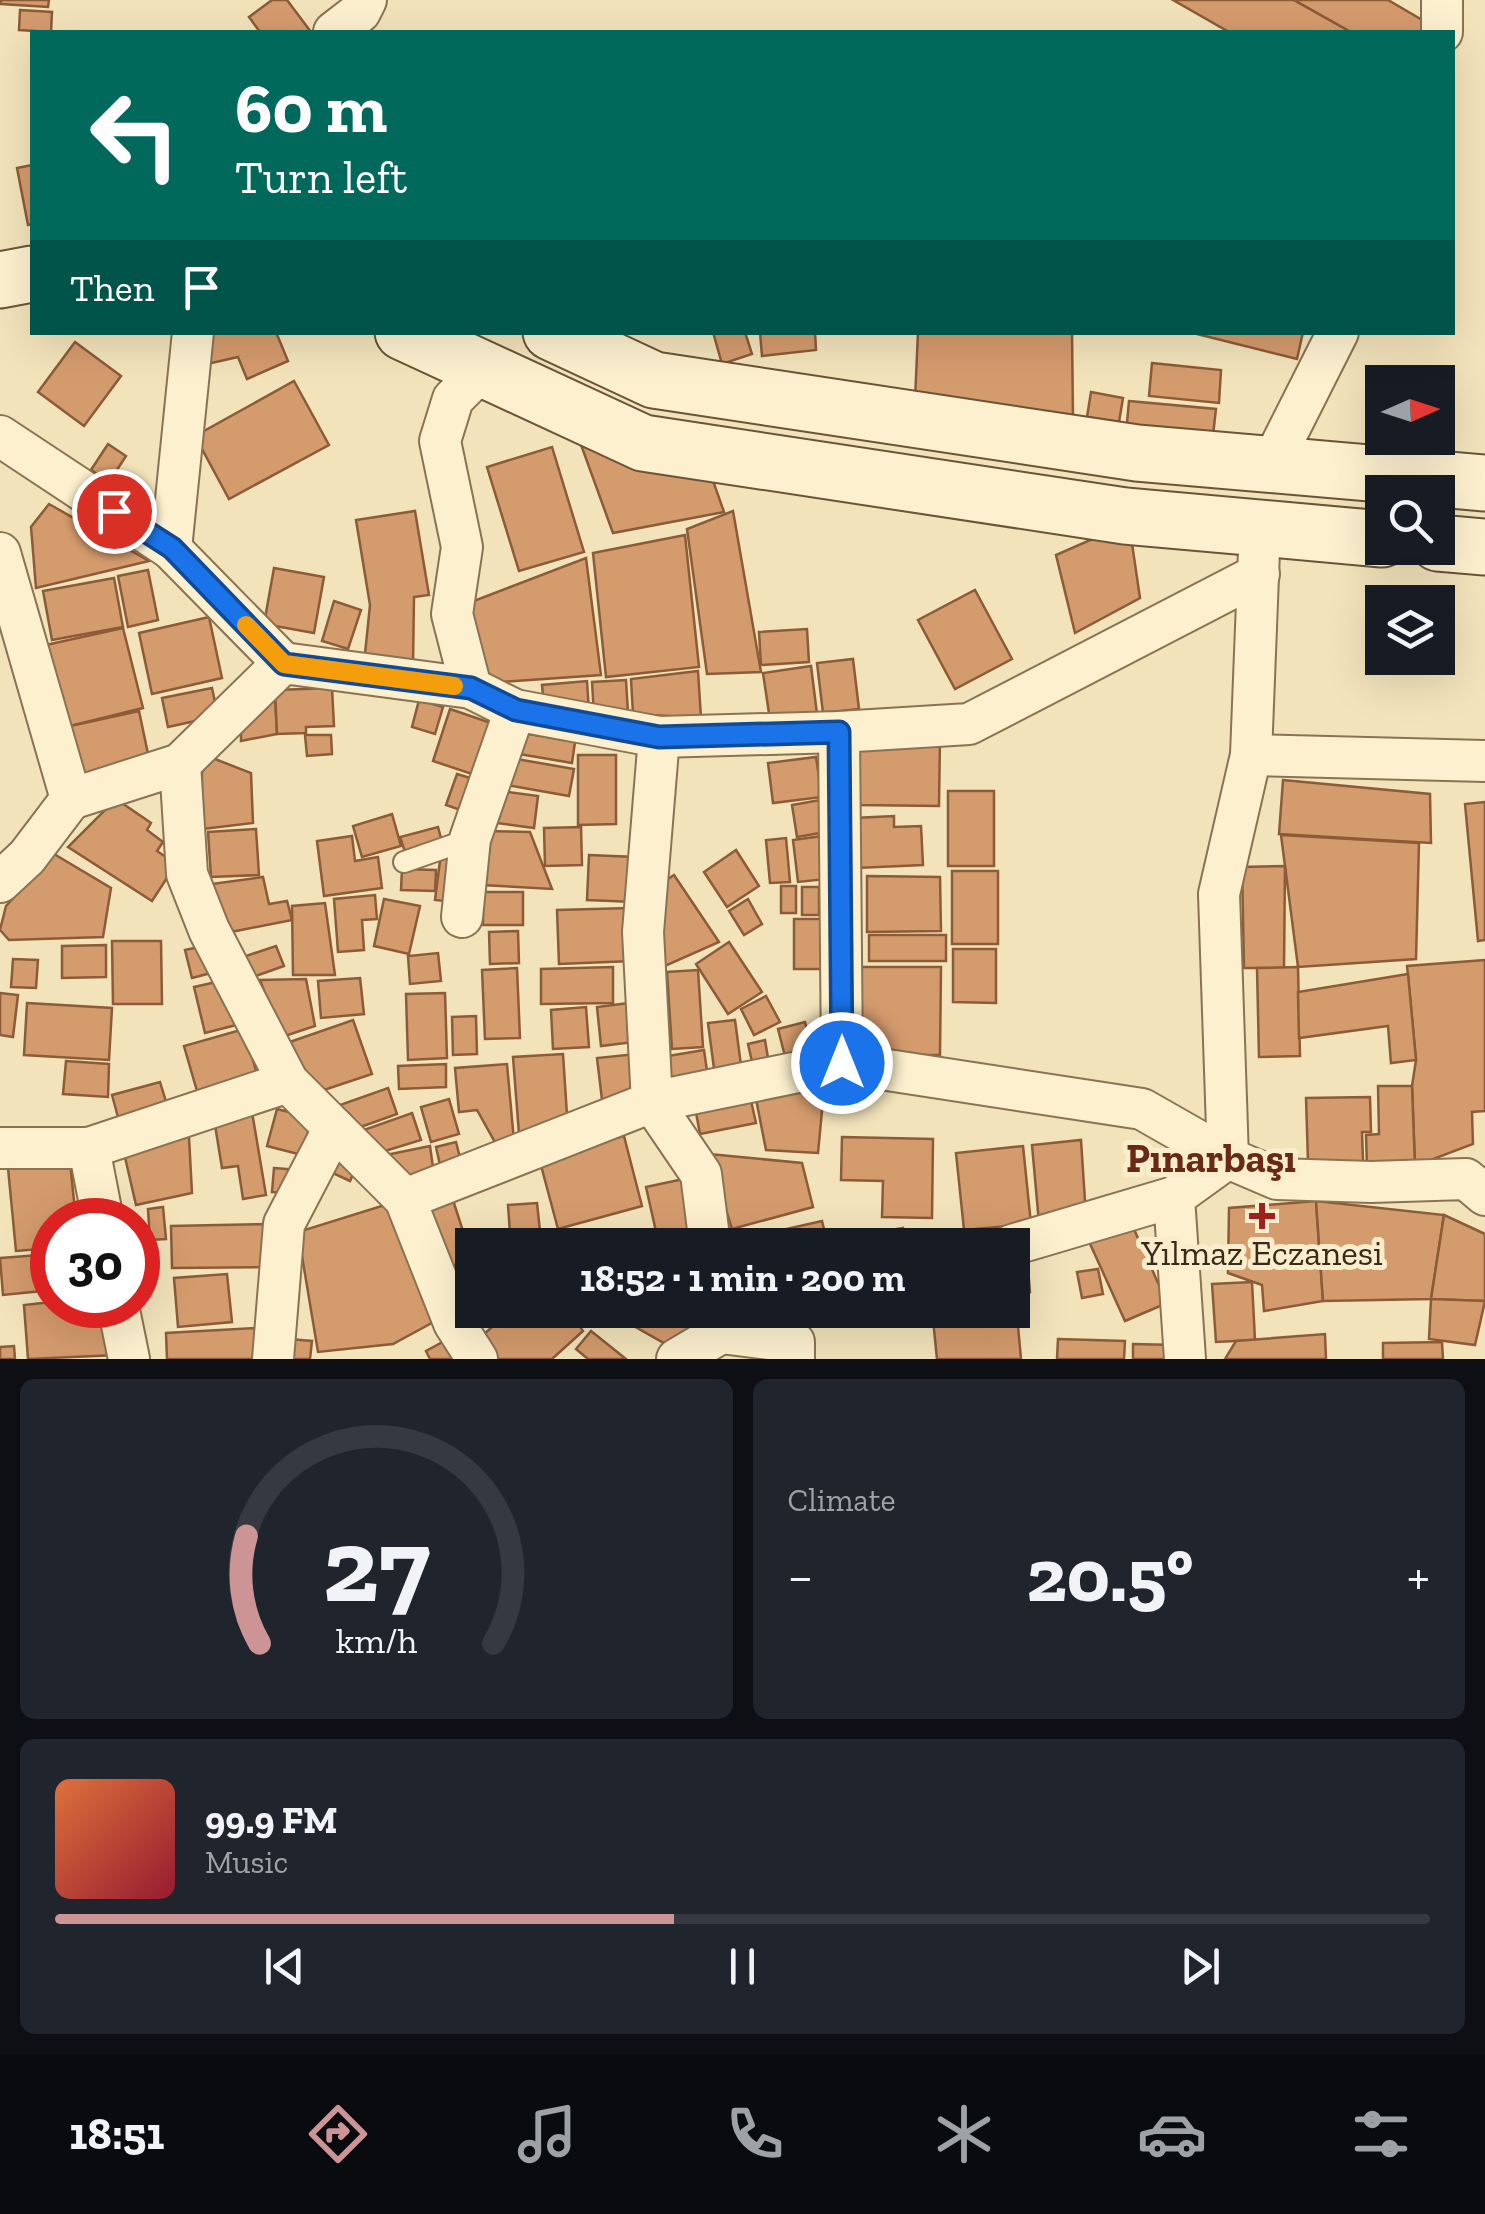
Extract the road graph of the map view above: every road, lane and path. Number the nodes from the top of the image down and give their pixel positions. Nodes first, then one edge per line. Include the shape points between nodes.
1 (366, 0) edge
2 (1442, 0) edge
3 (337, 30) edge
4 (1442, 30) edge
5 (30, 274) edge
6 (0, 280) edge
7 (0, 298) edge
8 (30, 302) edge
9 (192, 335) edge
10 (409, 335) edge
11 (556, 335) edge
12 (1336, 335) edge
13 (483, 369) junction
14 (0, 436) edge
15 (1271, 465) junction
16 (1485, 483) edge
17 (1365, 540) edge
18 (1455, 545) edge
19 (172, 548) junction
20 (1485, 548) edge
21 (1259, 551) junction
22 (3, 575) edge
23 (284, 664) junction
24 (471, 688) junction
25 (516, 710) junction
26 (839, 732) junction
27 (659, 737) junction
28 (1251, 755) junction
29 (1485, 761) edge
30 (180, 764) junction
31 (72, 799) junction
32 (470, 839) junction
33 (404, 862) dead end
34 (9, 864) edge
35 (462, 917) dead end
36 (842, 1063) junction
37 (288, 1082) junction
38 (652, 1102) junction
39 (334, 1128) junction
40 (0, 1148) edge
41 (89, 1148) junction
42 (1228, 1158) junction
43 (1479, 1180) edge
44 (1174, 1197) junction
45 (98, 1198) edge
46 (404, 1199) junction
47 (708, 1228) edge
48 (1030, 1240) edge
49 (122, 1328) edge
50 (713, 1328) edge
51 (742, 1328) edge
52 (128, 1359) edge
53 (273, 1359) edge
54 (477, 1359) edge
55 (677, 1359) edge
56 (794, 1359) edge
57 (1185, 1359) edge

1 - 3 street
2 - 4 street
5 - 6 main road
7 - 8 main road
9 - 19 street
10 - 13 main road
11 - 15 main road via 654,380 1137,454
12 - 15 street
13 - 21 main road via 642,442 1125,516
13 - 24 street via 453,399 440,442 462,547 452,614
14 - 19 street
15 - 16 main road
17 - 21 main road
18 - 20 main road
19 - 23 street
21 - 26 street via 969,724
21 - 28 street
22 - 31 street
23 - 24 street
23 - 30 street
24 - 25 street
25 - 27 street
25 - 32 street
26 - 27 street
26 - 36 street
27 - 38 street via 643,932
28 - 29 street
28 - 42 street via 1219,894
30 - 31 street
30 - 37 street via 187,874
31 - 34 street
32 - 33 lane
32 - 35 street
36 - 38 street
36 - 42 street via 1142,1110
37 - 39 street
37 - 41 street
38 - 46 street
38 - 47 street via 701,1174
39 - 46 street
39 - 53 street via 284,1224
40 - 41 street
41 - 45 street
42 - 43 street via 1278,1179
42 - 44 street
44 - 48 street
44 - 57 street
46 - 54 street via 454,1323
49 - 52 street
50 - 55 street
51 - 56 street via 794,1342

